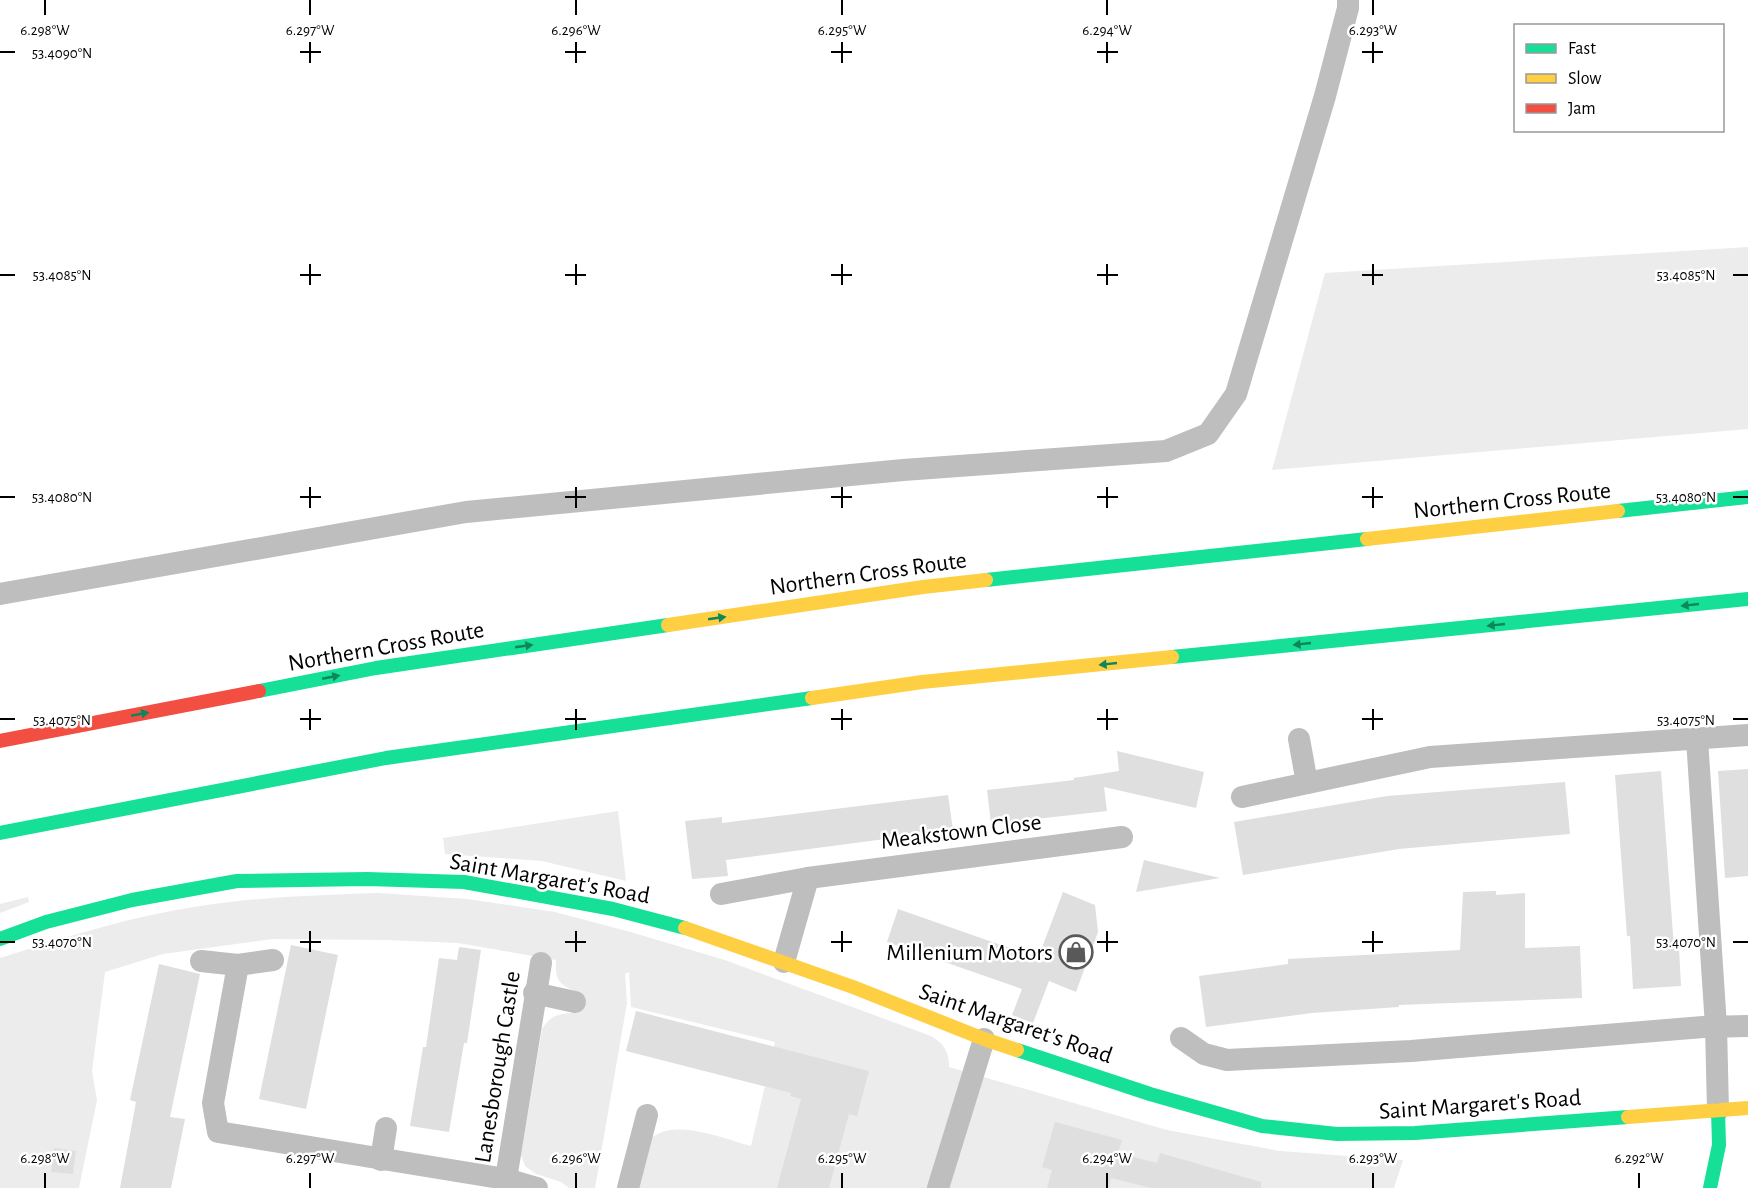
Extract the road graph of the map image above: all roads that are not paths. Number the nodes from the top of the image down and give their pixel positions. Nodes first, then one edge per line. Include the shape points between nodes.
1 (1348, 0) edge
2 (1748, 497) edge
3 (0, 594) edge
4 (1748, 599) edge
5 (1748, 735) edge
6 (1299, 739) dead end
7 (1697, 739) junction
8 (0, 741) edge
9 (1307, 783) junction
10 (1242, 797) dead end
11 (0, 833) edge
12 (1122, 837) dead end
13 (808, 878) junction
14 (721, 894) dead end
15 (0, 939) edge
16 (273, 960) dead end
17 (201, 961) dead end
18 (784, 962) junction
19 (541, 963) dead end
20 (238, 965) junction
21 (534, 993) junction
22 (575, 1002) dead end
23 (1716, 1026) junction
24 (1748, 1026) edge
25 (1181, 1038) dead end
26 (984, 1039) junction
27 (1748, 1108) edge
28 (1718, 1110) junction
29 (647, 1115) dead end
30 (386, 1128) dead end
31 (381, 1160) junction
32 (506, 1179) junction
33 (537, 1188) edge
34 (628, 1188) edge
35 (938, 1188) edge
36 (1710, 1188) edge

1 - 3 street via 1325,96 1236,394 1208,434 1166,451 903,470 466,512
8 -> 2 main road, Northern Cross Route via 376,668 923,587
4 -> 11 main road via 922,682 386,758
5 - 7 street
6 - 9 street
7 - 9 street via 1430,757
7 - 23 street
9 - 10 street
12 - 13 street, Meakstown Close
13 - 14 street, Meakstown Close
13 - 18 street
15 - 18 main road, Saint Margaret's Road via 46,922 132,900 237,881 388,879 464,882 613,909 688,929
16 - 20 street
17 - 20 street
18 - 26 main road, Saint Margaret's Road
19 - 21 street, Lanesborough Castle
20 - 31 street, Lanesborough Castle via 213,1103 218,1132
21 - 22 street
21 - 32 street, Lanesborough Castle
23 - 24 street
23 - 25 street via 1412,1051 1227,1060 1204,1054
23 - 28 street
26 - 28 main road, Saint Margaret's Road via 1212,1113 1262,1126 1337,1134 1415,1133
26 - 35 street
27 - 28 main road, Saint Margaret's Road
28 - 36 main road via 1719,1145
29 - 34 street
30 - 31 street
31 - 32 street, Lanesborough Castle
32 - 33 street, Lanesborough Castle

